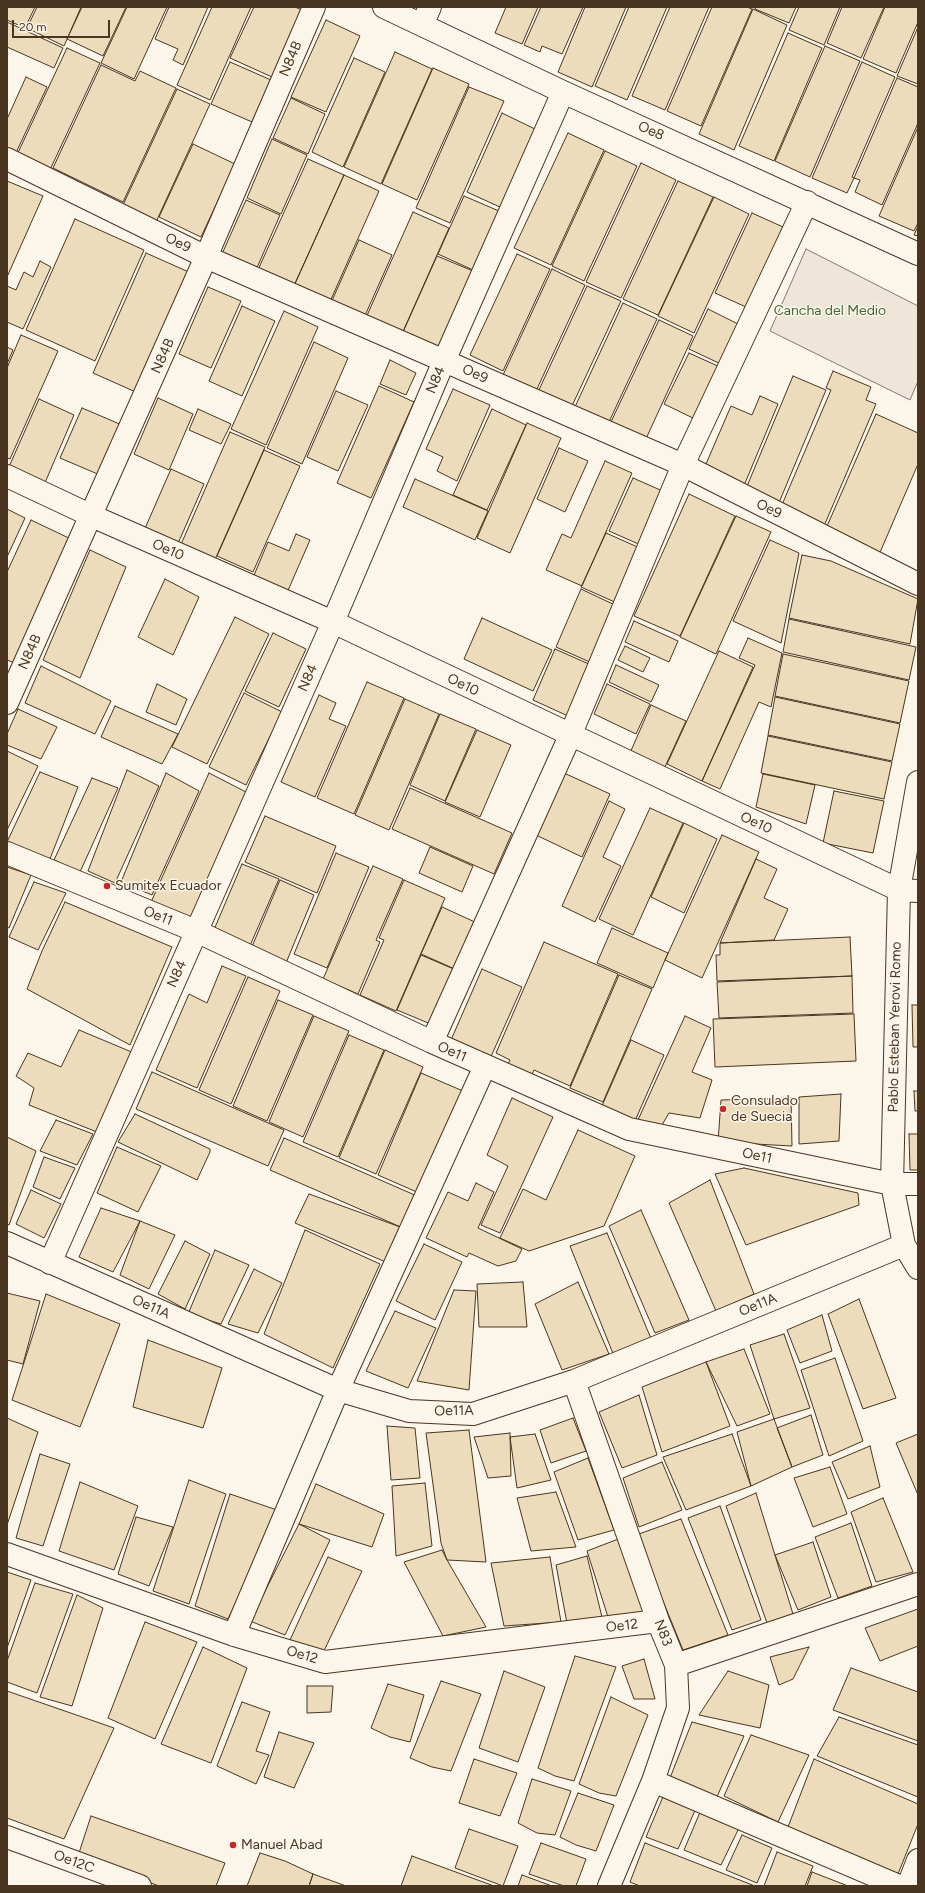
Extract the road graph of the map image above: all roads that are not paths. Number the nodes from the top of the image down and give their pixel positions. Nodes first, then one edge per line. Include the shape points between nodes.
1 (314, 7) edge
2 (384, 7) edge
3 (426, 16) edge
4 (563, 92) junction
5 (7, 159) edge
6 (807, 202) junction
7 (918, 254) edge
8 (206, 257) junction
9 (444, 361) junction
10 (683, 465) junction
11 (7, 476) edge
12 (92, 516) junction
13 (918, 584) edge
14 (333, 622) junction
15 (7, 704) edge
16 (570, 736) junction
17 (918, 782) edge
18 (7, 854) edge
19 (908, 890) edge
20 (196, 931) junction
21 (432, 1042) junction
22 (485, 1066) junction
23 (892, 1184) junction
24 (918, 1184) edge
25 (7, 1243) edge
26 (904, 1245) junction
27 (50, 1263) junction
28 (918, 1268) edge
29 (574, 1380) junction
30 (338, 1390) junction
31 (7, 1554) edge
32 (918, 1584) edge
33 (658, 1621) junction
34 (234, 1635) junction
35 (676, 1665) junction
36 (653, 1781) junction
37 (7, 1837) edge
38 (918, 1860) edge
39 (140, 1886) edge
40 (609, 1886) edge
41 (899, 1886) edge
42 (908, 1886) edge

1 - 8 street, N84B
2 - 3 street, Oe8
3 - 4 street, Oe8
4 - 6 street, Oe8
4 - 9 street, N84
5 - 8 street, Oe9
6 - 7 street, Oe8
6 - 10 street
8 - 9 street, Oe9
8 - 12 street, N84B
9 - 10 street, Oe9
9 - 14 street, N84
10 - 13 street, Oe9
10 - 16 street
11 - 12 street, Oe10
12 - 14 street, Oe10
12 - 15 street, N84B
14 - 16 street, Oe10
14 - 20 street, N84
16 - 19 street, Oe10
16 - 21 street
17 - 19 street, Pablo Esteban Yerovi Romo
18 - 20 street, Oe11
19 - 23 street, Pablo Esteban Yerovi Romo
20 - 21 street, Oe11
20 - 27 street, N84
21 - 22 street, Oe11
22 - 23 street, Oe11 via 629,1128
22 - 30 street
23 - 24 street, Oe11
23 - 26 street, Pablo Esteban Yerovi Romo
25 - 27 street, Oe11A
26 - 28 street, Pablo Esteban Yerovi Romo
26 - 29 street, Oe11A
27 - 30 street, Oe11A
29 - 30 street, Oe11A via 473,1414 409,1411
29 - 33 street, N83
30 - 34 street
31 - 34 street, Oe12
32 - 35 street
33 - 34 street, Oe12 via 325,1662
33 - 35 street, N83
35 - 36 street, N83 via 678,1708
36 - 40 street, N83
36 - 41 street
37 - 39 street, Oe12C
38 - 42 street

